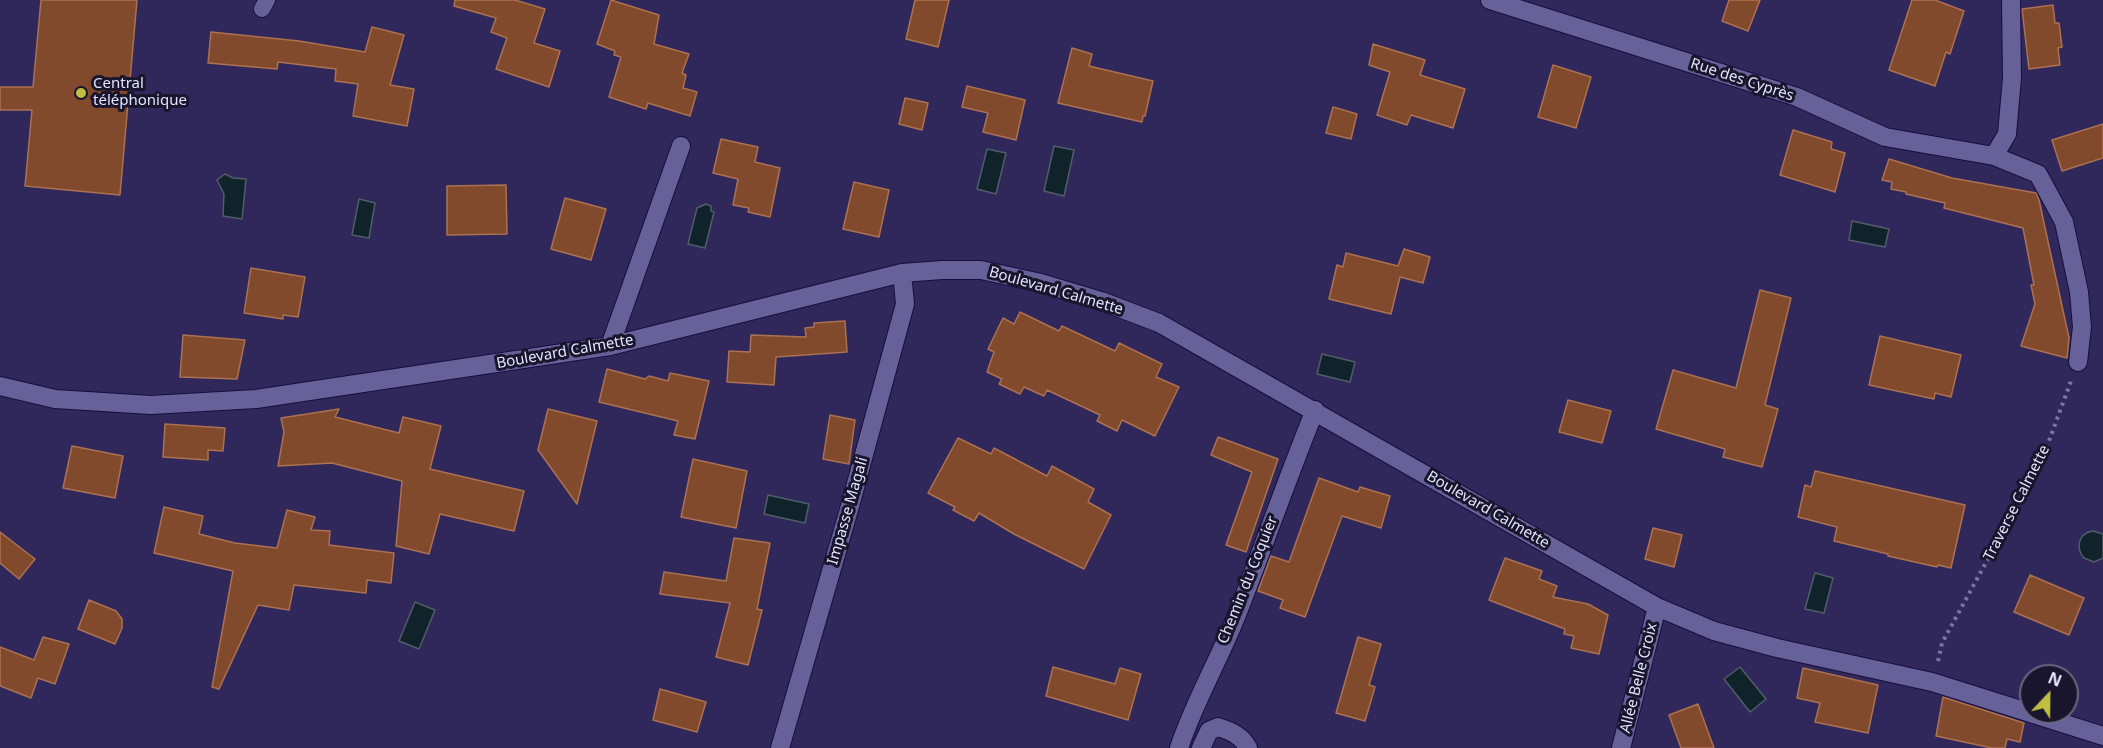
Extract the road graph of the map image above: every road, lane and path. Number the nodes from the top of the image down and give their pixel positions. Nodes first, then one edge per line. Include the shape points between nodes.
1 (1490, 0) edge
2 (2011, 0) edge
3 (681, 146) dead end
4 (1994, 156) junction
5 (902, 273) junction
6 (610, 346) junction
7 (2078, 362) joint
8 (0, 386) edge
9 (1315, 410) junction
10 (1657, 607) junction
11 (1932, 682) junction
12 (2103, 736) edge
13 (780, 748) edge
14 (1179, 748) edge
15 (1202, 748) edge
16 (1248, 748) edge
17 (1621, 748) edge

1 - 4 street, Rue des Cyprès via 1797,97 1886,137
2 - 4 street via 2012,78 2007,134
3 - 6 street
4 - 7 street via 2038,174 2064,222 2079,292 2082,327
5 - 6 street, Boulevard Calmette
5 - 9 street, Boulevard Calmette via 981,270 1101,301 1159,323
5 - 13 street, Impasse Magali via 905,304
6 - 8 street, Boulevard Calmette via 256,399 151,405 55,399
7 - 11 path, Traverse Calmette via 2042,460 1942,643
9 - 10 street, Boulevard Calmette
9 - 14 street, Chemin du Coquier via 1235,620 1190,715
10 - 11 street, Boulevard Calmette via 1735,637
10 - 17 street, Allée Belle Croix
11 - 12 street, Boulevard Calmette
15 - 16 street via 1209,731 1218,727 1232,731

